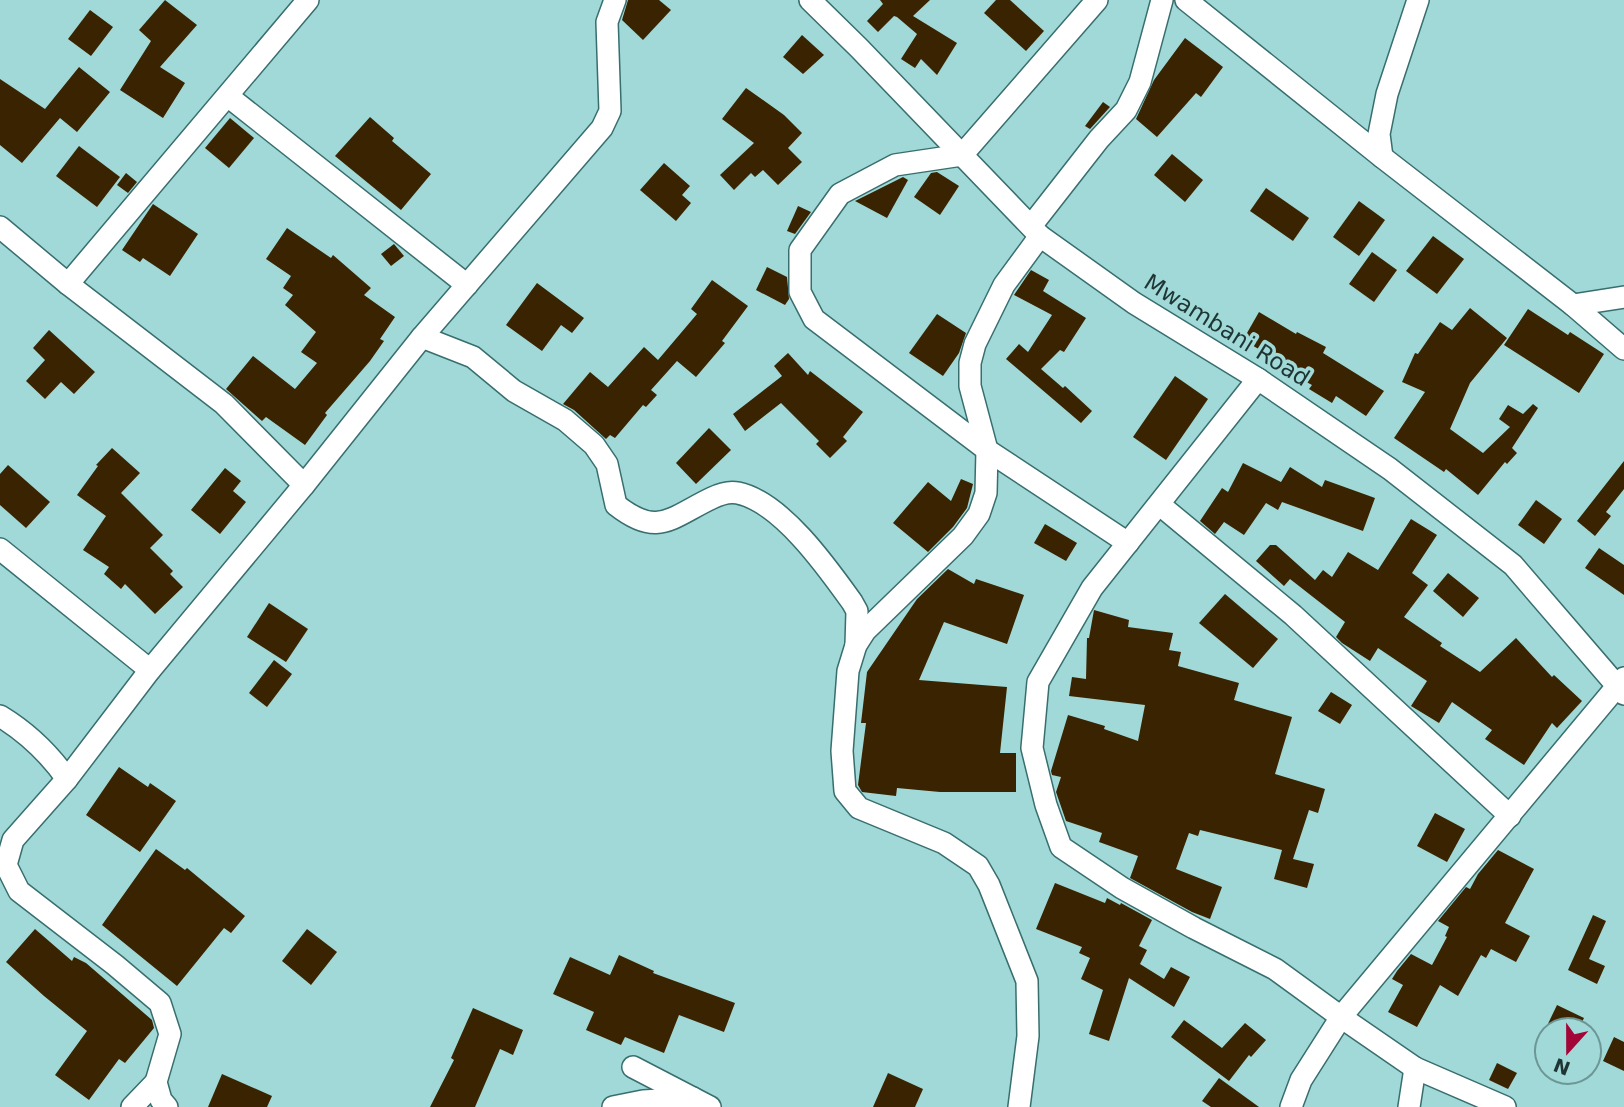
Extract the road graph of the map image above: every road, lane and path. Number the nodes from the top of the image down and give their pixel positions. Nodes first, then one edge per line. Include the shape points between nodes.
1 (308, 0) edge
2 (615, 0) edge
3 (810, 0) edge
4 (1097, 0) edge
5 (1162, 0) edge
6 (1186, 0) edge
7 (1418, 0) edge
8 (229, 97) junction
9 (962, 155) junction
10 (1382, 156) junction
11 (0, 228) edge
12 (1035, 231) junction
13 (68, 285) junction
14 (467, 285) junction
15 (1624, 297) edge
16 (1573, 305) junction
17 (422, 337) junction
18 (1624, 349) edge
19 (1258, 379) junction
20 (987, 450) junction
21 (304, 485) junction
22 (1160, 505) junction
23 (1128, 543) junction
24 (0, 549) edge
25 (856, 645) junction
26 (150, 670) junction
27 (1622, 685) edge
28 (0, 716) edge
29 (67, 779) junction
30 (1510, 816) junction
31 (5, 844) edge
32 (1341, 1017) junction
33 (633, 1067) dead end
34 (1415, 1068) junction
35 (156, 1082) junction
36 (703, 1102) edge
37 (132, 1107) edge
38 (167, 1107) edge
39 (612, 1107) edge
40 (1019, 1107) edge
41 (1291, 1107) edge
42 (1409, 1107) edge
43 (1505, 1107) edge

1 - 8 street
2 - 14 street via 607,22 610,111 593,138
3 - 9 street, Mwambani Road
4 - 9 street
5 - 12 street via 1140,82 1126,110 1099,139
6 - 10 street
7 - 10 street via 1387,94 1379,134
8 - 13 street
8 - 14 street
9 - 12 street, Mwambani Road
9 - 20 street via 895,165 840,194 800,250 800,292 814,319
10 - 16 street
11 - 13 street
12 - 19 street, Mwambani Road via 1134,303
12 - 20 street via 1004,285 970,363 970,387
13 - 21 street via 224,404
14 - 17 street
15 - 16 street
16 - 18 street
17 - 21 street
17 - 25 street via 473,357 514,391 565,420 594,445 607,464 616,505 633,518 653,524 667,521 720,494 736,492 785,519 852,602 857,611
19 - 22 street
19 - 27 street, Mwambani Road via 1390,469 1513,565
20 - 23 street
20 - 25 street via 986,493 972,525
21 - 26 street
22 - 23 street
22 - 30 street via 1293,615
23 - 32 street via 1092,588 1038,682 1032,748 1061,847 1122,888 1275,969
24 - 26 street
25 - 40 street via 848,671 842,751 845,790 859,808 944,843 978,866 989,886 1027,981 1028,1036
26 - 29 street
27 - 30 street
28 - 29 street via 49,754
29 - 31 street
30 - 32 street
31 - 35 street via 6,865 19,891 160,1003 170,1034
32 - 34 street
32 - 41 street via 1301,1080
33 - 36 street
34 - 42 street
34 - 43 street
35 - 37 street
35 - 38 street
36 - 39 street via 643,1101

